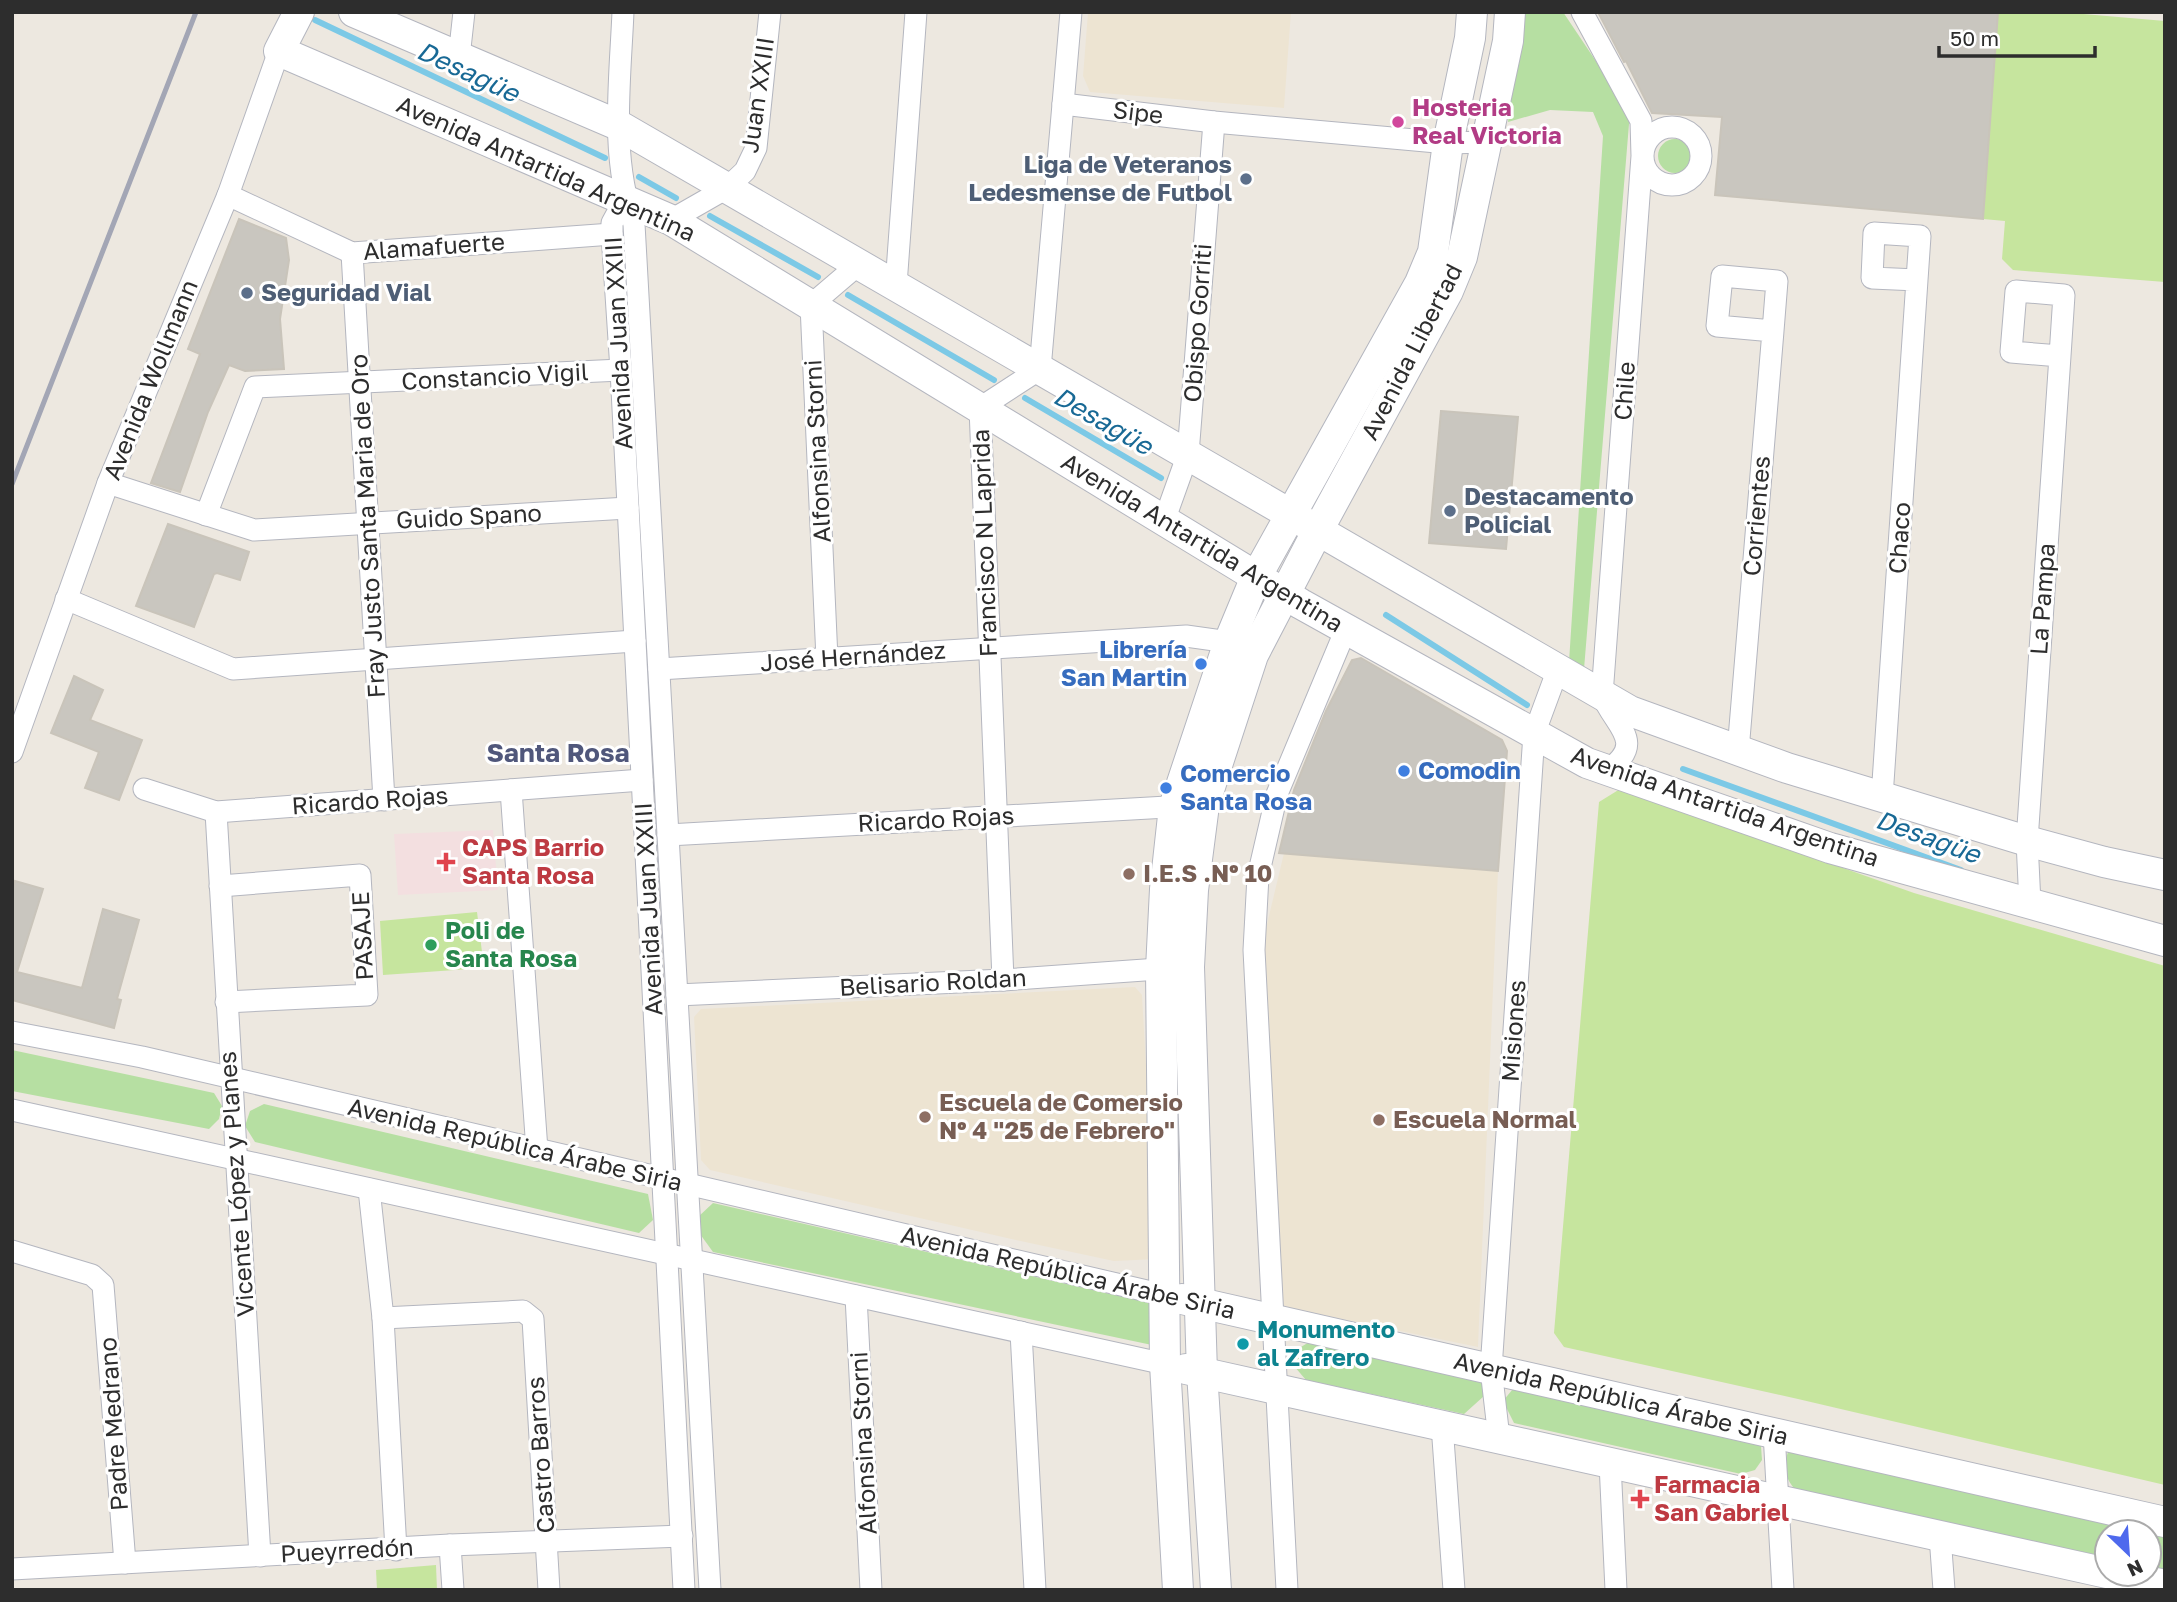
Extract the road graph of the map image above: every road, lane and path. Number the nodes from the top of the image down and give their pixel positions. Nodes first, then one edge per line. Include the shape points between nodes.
1 (299, 12) edge
2 (354, 12) edge
3 (464, 12) edge
4 (623, 12) edge
5 (770, 12) edge
6 (916, 12) edge
7 (1071, 12) edge
8 (1472, 12) edge
9 (1510, 12) edge
10 (1582, 12) edge
11 (279, 51) junction
12 (459, 57) junction
13 (1063, 104) junction
14 (1214, 122) junction
15 (618, 125) junction
16 (1487, 142) junction
17 (1448, 143) junction
18 (726, 188) junction
19 (228, 195) junction
20 (625, 199) junction
21 (671, 220) junction
22 (612, 234) junction
23 (352, 253) junction
24 (859, 264) junction
25 (1917, 280) dead end
26 (896, 285) junction
27 (811, 305) junction
28 (1773, 331) junction
29 (2060, 356) junction
30 (1040, 369) junction
31 (621, 370) junction
32 (359, 384) junction
33 (980, 408) junction
34 (1188, 454) junction
35 (108, 483) junction
36 (628, 508) junction
37 (1291, 514) junction
38 (206, 515) junction
39 (1164, 521) junction
40 (368, 523) junction
41 (1318, 530) junction
42 (1256, 577) junction
43 (1284, 594) junction
44 (66, 599) junction
45 (1346, 629) junction
46 (635, 641) junction
47 (1241, 648) junction
48 (990, 649) junction
49 (376, 659) junction
50 (827, 659) junction
51 (659, 669) junction
52 (1558, 669) junction
53 (1602, 695) junction
54 (1534, 734) junction
55 (1738, 751) junction
56 (12, 752) edge
57 (1608, 770) junction
58 (642, 780) junction
59 (144, 789) dead end
60 (511, 790) junction
61 (1882, 797) junction
62 (384, 800) junction
63 (1204, 805) junction
64 (1174, 807) junction
65 (216, 812) junction
66 (996, 817) junction
67 (668, 835) junction
68 (2027, 841) junction
69 (2165, 875) edge
70 (220, 886) junction
71 (2030, 904) junction
72 (2165, 941) edge
73 (1175, 968) junction
74 (1003, 980) junction
75 (677, 995) junction
76 (226, 1002) junction
77 (12, 1032) edge
78 (230, 1078) junction
79 (12, 1110) edge
80 (537, 1150) junction
81 (236, 1160) junction
82 (663, 1180) junction
83 (687, 1185) junction
84 (369, 1189) junction
85 (12, 1251) edge
86 (667, 1254) junction
87 (691, 1260) junction
88 (1164, 1295) junction
89 (856, 1296) junction
90 (1200, 1303) junction
91 (383, 1318) junction
92 (1272, 1320) junction
93 (1021, 1332) junction
94 (1165, 1364) junction
95 (1491, 1369) junction
96 (1202, 1372) junction
97 (1276, 1389) junction
98 (1442, 1425) junction
99 (1774, 1433) junction
100 (1499, 1438) junction
101 (1610, 1463) junction
102 (1778, 1500) junction
103 (2165, 1522) edge
104 (682, 1536) junction
105 (1940, 1536) junction
106 (547, 1541) junction
107 (450, 1545) junction
108 (396, 1550) junction
109 (260, 1556) junction
110 (125, 1563) junction
111 (12, 1569) edge
112 (2093, 1574) edge
113 (453, 1590) edge
114 (549, 1590) edge
115 (684, 1590) edge
116 (710, 1590) edge
117 (871, 1590) edge
118 (1035, 1590) edge
119 (1178, 1590) edge
120 (1216, 1590) edge
121 (1287, 1590) edge
122 (1454, 1590) edge
123 (1616, 1590) edge
124 (1783, 1590) edge
125 (1944, 1590) edge

1 - 11 main road, Avenida Wollmann
2 - 12 main road
3 - 12 street
4 - 15 street
5 - 18 street, Juan XXIII via 756,148 745,171
6 - 26 street
7 - 13 street
8 - 17 main road, Avenida Libertad
9 - 16 main road, Avenida Libertad
10 - 53 street, Chile via 1641,121
11 - 19 street, Avenida Wollmann
11 - 20 main road, Avenida Antartida Argentina
12 - 15 main road
13 - 14 street, Sipe
13 - 30 street
14 - 17 street, Sipe
14 - 34 street, Obispo Gorriti
15 - 18 main road
15 - 20 street
16 - 17 street, Sipe
16 - 41 main road, Avenida Libertad via 1462,257 1448,291
17 - 37 main road, Avenida Libertad via 1433,252 1420,283
18 - 21 street, Juan XXIII
18 - 24 main road
19 - 23 street, Alamafuerte
19 - 35 street, Avenida Wollmann
20 - 21 main road, Avenida Antartida Argentina
20 - 22 street, Avenida Juan XXIII via 612,223
20 - 51 street, Avenida Juan XXIII via 634,224
21 - 27 main road, Avenida Antartida Argentina
22 - 23 street, Alamafuerte
22 - 31 street, Avenida Juan XXIII
23 - 32 street, Fray Justo Santa Maria de Oro
24 - 26 main road
24 - 27 street
25 - 61 street, Chaco
26 - 30 main road
27 - 33 main road, Avenida Antartida Argentina
27 - 50 street, Alfonsina Storni
28 - 28 street, Corrientes via 1776,281 1722,276 1717,326
28 - 55 street, Corrientes
29 - 29 street, La Pampa via 2064,295 2016,291 2011,352
29 - 68 street, La Pampa
30 - 33 street, Francisco N Laprida
30 - 34 main road
31 - 32 street, Constancio Vigil
31 - 36 street, Avenida Juan XXIII
32 - 38 street, Constancio Vigil via 255,387
32 - 40 street, Fray Justo Santa Maria de Oro
33 - 39 main road, Avenida Antartida Argentina
33 - 48 street, Francisco N Laprida
34 - 37 main road
34 - 39 street, Obispo Gorriti
35 - 38 street, Guido Spano
35 - 44 street, Avenida Wollmann
36 - 40 street, Guido Spano
36 - 46 street, Avenida Juan XXIII
37 - 41 main road
37 - 42 main road, Avenida Libertad
38 - 40 street, Guido Spano via 254,530
39 - 42 main road, Avenida Antartida Argentina
40 - 49 street, Fray Justo Santa Maria de Oro
41 - 43 main road, Avenida Libertad
41 - 52 main road
42 - 43 main road, Avenida Antartida Argentina
42 - 47 main road, Avenida Libertad
43 - 45 main road, Avenida Antartida Argentina
43 - 47 main road, Avenida Libertad
44 - 49 street via 233,669
44 - 56 street, Avenida Wollmann
45 - 54 main road, Avenida Antartida Argentina
45 - 92 street via 1277,794 1258,876 1254,950
46 - 49 street
46 - 58 street, Avenida Juan XXIII
47 - 48 street, José Hernández via 1186,636
47 - 63 main road
47 - 64 main road
48 - 50 street, José Hernández
48 - 66 street, Francisco N Laprida
49 - 62 street, Fray Justo Santa Maria de Oro
50 - 51 street, José Hernández
51 - 67 street, Avenida Juan XXIII
52 - 53 main road
52 - 54 street, Misiones
53 - 55 main road via 1630,711
53 - 57 street via 1626,737 1626,753
54 - 57 main road, Avenida Antartida Argentina
54 - 95 street, Misiones
55 - 61 main road
57 - 71 main road, Avenida Antartida Argentina via 1830,848
58 - 60 street, Ricardo Rojas
58 - 82 street, Avenida Juan XXIII
59 - 65 street, Ricardo Rojas
60 - 62 street, Ricardo Rojas
60 - 80 street
61 - 68 main road
62 - 65 street, Ricardo Rojas
63 - 64 street, Ricardo Rojas
63 - 73 main road via 1193,890
64 - 66 street, Ricardo Rojas
64 - 73 main road via 1165,890
65 - 70 street, Vicente López y Planes
66 - 67 street, Ricardo Rojas
66 - 74 street, Francisco N Laprida
67 - 75 street, Avenida Juan XXIII
68 - 69 main road
68 - 71 street, La Pampa
70 - 76 street, Vicente López y Planes
70 - 76 street, PASAJE via 360,875 367,995
71 - 72 main road, Avenida Antartida Argentina
73 - 74 street, Belisario Roldan
73 - 88 main road
73 - 90 main road
74 - 75 street, Belisario Roldan
75 - 83 street, Avenida Juan XXIII
76 - 78 street, Vicente López y Planes
77 - 78 street, Avenida República Árabe Siria
78 - 80 street, Avenida República Árabe Siria
78 - 81 street, Vicente López y Planes
79 - 81 street
80 - 82 street, Avenida República Árabe Siria
81 - 84 street
81 - 109 street, Vicente López y Planes
82 - 83 street, Avenida República Árabe Siria
82 - 86 street, Avenida Juan XXIII
83 - 87 street, Avenida Juan XXIII
83 - 88 street, Avenida República Árabe Siria
84 - 86 street
84 - 91 street
85 - 110 street, Padre Medrano via 92,1275 103,1285
86 - 87 street
86 - 104 street, Avenida Juan XXIII
87 - 89 street
87 - 116 street, Avenida Juan XXIII
88 - 90 main road, Avenida República Árabe Siria
88 - 94 main road
89 - 93 street
89 - 117 street, Alfonsina Storni
90 - 92 main road, Avenida República Árabe Siria
90 - 96 main road
91 - 106 street, Castro Barros via 523,1311 533,1319
91 - 108 street
92 - 95 main road, Avenida República Árabe Siria
92 - 97 street
93 - 94 street
93 - 118 street
94 - 96 main road
94 - 119 main road
95 - 99 main road, Avenida República Árabe Siria
95 - 100 street, Misiones
96 - 97 main road
96 - 120 main road
97 - 98 main road
97 - 121 street
98 - 100 main road
98 - 122 street
99 - 102 street
99 - 103 main road, Avenida República Árabe Siria
100 - 101 main road
101 - 102 main road
101 - 123 street
102 - 105 main road
102 - 124 street
104 - 106 street, Pueyrredón
104 - 115 street, Avenida Juan XXIII
105 - 112 main road
105 - 125 street
106 - 107 street, Pueyrredón
106 - 114 street, Castro Barros
107 - 108 street, Pueyrredón
107 - 113 street
108 - 109 street, Pueyrredón
109 - 110 street, Pueyrredón
110 - 111 street, Pueyrredón

